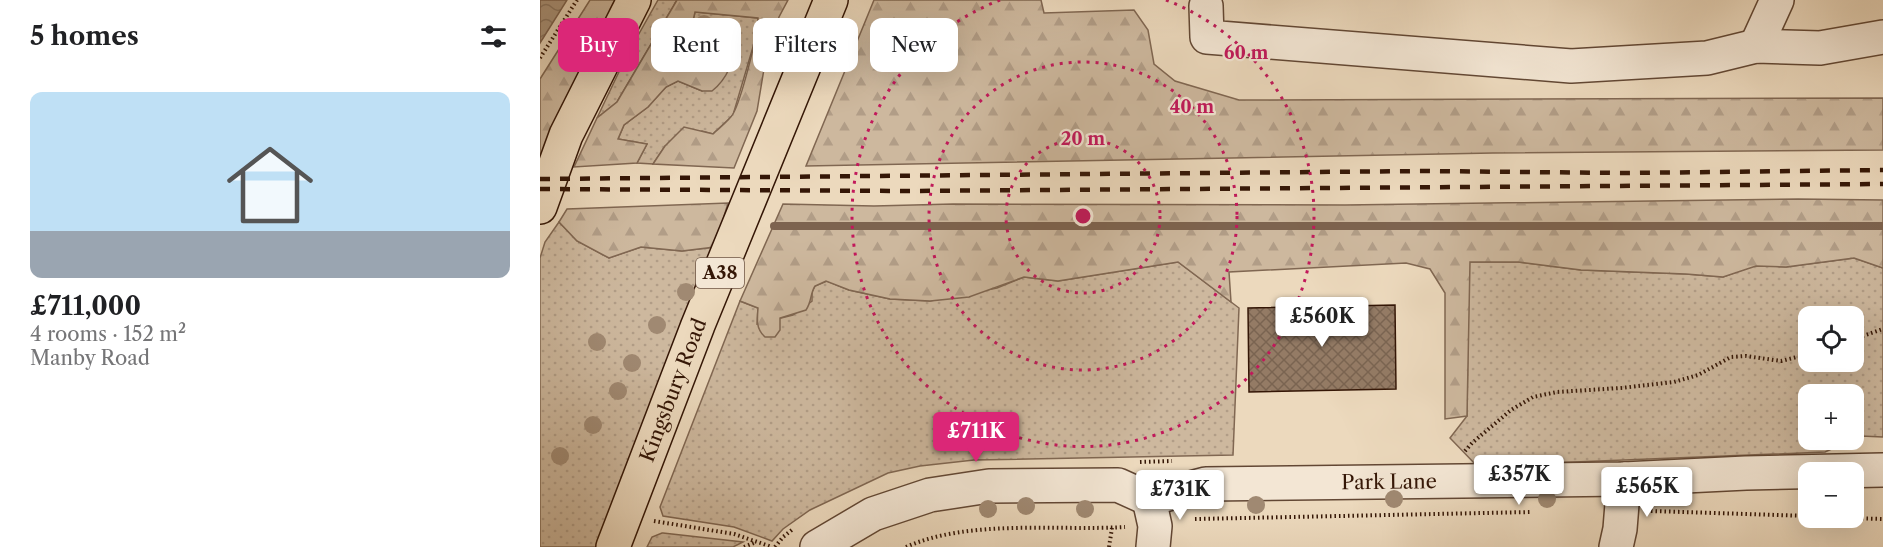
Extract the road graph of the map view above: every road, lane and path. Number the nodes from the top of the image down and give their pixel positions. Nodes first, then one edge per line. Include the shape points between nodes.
1 (577, 0) edge
2 (634, 0) edge
3 (831, 0) edge
4 (1777, 0) edge
5 (1206, 6) dead end
6 (1883, 38) edge
7 (1756, 46) junction
8 (540, 58) edge
9 (540, 207) edge
10 (1883, 329) edge
11 (1864, 336) edge
12 (1798, 357) edge
13 (1463, 454) dead end
14 (1883, 470) edge
15 (1623, 495) junction
16 (1539, 512) dead end
17 (1798, 515) edge
18 (1864, 519) edge
19 (1883, 519) edge
20 (646, 520) dead end
21 (1152, 524) edge
22 (1112, 528) junction
23 (757, 542) junction
24 (613, 547) edge
25 (744, 547) edge
26 (772, 547) edge
27 (817, 547) edge
28 (906, 547) edge
29 (1109, 547) edge
30 (1616, 547) edge

1 - 8 path
2 - 9 highway via 566,135
3 - 24 highway, Kingsbury Road / A38 via 698,325
4 - 7 street
5 - 7 street via 1207,37 1571,66 1707,58
6 - 7 street via 1820,48
10 - 11 path
12 - 13 path via 1781,361 1731,357 1698,375 1674,382 1557,392 1533,398 1511,410
14 - 15 street, Park Lane via 1746,473
15 - 17 path
15 - 21 street, Park Lane via 1206,484
15 - 30 street
16 - 21 path via 1188,519
18 - 19 path
20 - 23 path via 734,534
21 - 22 path
21 - 27 street via 1118,485 989,486 930,495 873,514
22 - 28 path via 980,530
22 - 29 path
23 - 25 path
23 - 26 path

